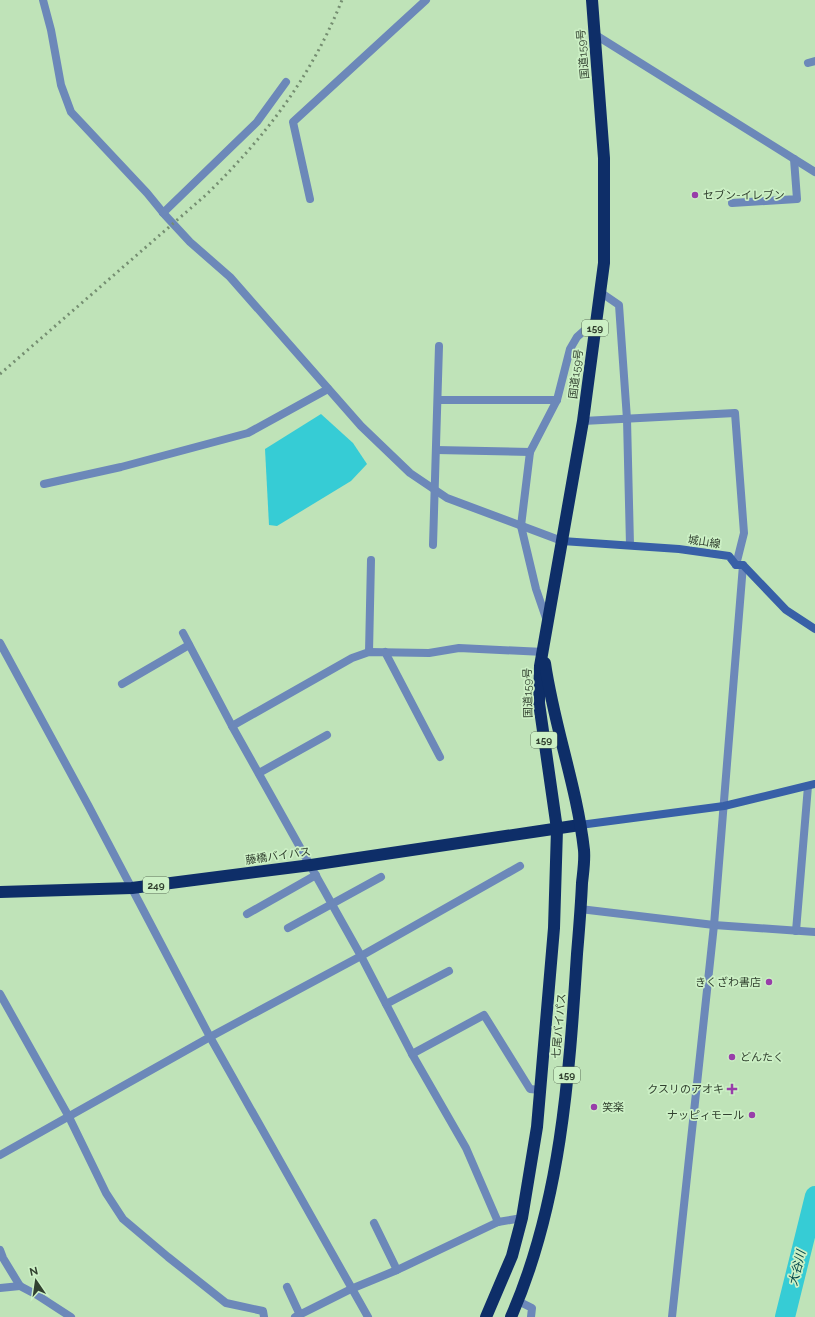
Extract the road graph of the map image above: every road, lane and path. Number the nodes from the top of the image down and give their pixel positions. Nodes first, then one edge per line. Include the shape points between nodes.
1 (43, 0) edge
2 (426, 0) edge
3 (592, 0) edge
4 (594, 34) junction
5 (286, 82) dead end
6 (794, 159) junction
7 (815, 172) edge
8 (310, 199) dead end
9 (732, 203) dead end
10 (163, 213) junction
11 (600, 292) junction
12 (596, 320) junction
13 (439, 346) dead end
14 (328, 389) junction
15 (438, 400) junction
16 (557, 400) junction
17 (627, 419) junction
18 (584, 421) junction
19 (436, 450) junction
20 (530, 452) junction
21 (44, 484) dead end
22 (435, 490) junction
23 (521, 526) junction
24 (562, 541) junction
25 (433, 545) dead end
26 (630, 545) junction
27 (371, 560) dead end
28 (739, 565) junction
29 (548, 624) junction
30 (815, 629) edge
31 (183, 633) dead end
32 (0, 643) edge
33 (189, 645) junction
34 (369, 652) junction
35 (385, 652) junction
36 (544, 652) junction
37 (122, 684) dead end
38 (232, 726) junction
39 (327, 735) dead end
40 (440, 757) dead end
41 (259, 773) junction
42 (812, 785) edge
43 (724, 806) junction
44 (580, 825) junction
45 (557, 829) junction
46 (520, 866) dead end
47 (314, 870) junction
48 (382, 877) dead end
49 (132, 888) junction
50 (0, 892) edge
51 (333, 904) junction
52 (580, 909) junction
53 (247, 914) dead end
54 (714, 925) junction
55 (288, 928) dead end
56 (796, 931) junction
57 (815, 932) edge
58 (361, 956) junction
59 (449, 971) dead end
60 (0, 994) edge
61 (386, 1004) junction
62 (210, 1036) junction
63 (412, 1054) junction
64 (540, 1090) junction
65 (69, 1118) junction
66 (0, 1155) edge
67 (522, 1218) junction
68 (498, 1222) junction
69 (374, 1223) dead end
70 (0, 1250) edge
71 (397, 1270) junction
72 (20, 1286) junction
73 (287, 1287) dead end
74 (0, 1288) edge
75 (350, 1289) junction
76 (518, 1301) junction
77 (298, 1316) edge
78 (71, 1317) edge
79 (264, 1317) edge
80 (368, 1317) edge
81 (486, 1317) edge
82 (511, 1317) edge
83 (531, 1317) edge
84 (672, 1317) edge

1 - 10 street via 61,85 71,112
2 - 8 street via 293,122
3 - 4 highway, 国道159号 / 159
4 - 6 street
4 - 11 highway, 国道159号 / 159 via 604,158 604,263
5 - 10 street via 257,122
6 - 7 street
6 - 9 street via 797,199
10 - 14 street via 190,242 230,277
11 - 12 highway, 国道159号 / 159
11 - 17 street via 619,305
12 - 16 street via 577,336 570,349
12 - 18 highway, 国道159号 / 159
13 - 15 street
14 - 21 street via 248,433 121,467
14 - 22 street via 387,452 410,473
15 - 16 street
15 - 19 street
16 - 20 street
17 - 18 street
17 - 26 street
17 - 28 street via 735,413 744,532
18 - 24 highway, 国道159号 / 159
19 - 20 street
19 - 22 street
20 - 23 street
22 - 23 street via 447,498
22 - 25 street
23 - 24 street
23 - 29 street via 536,589
24 - 26 main road, 城山線
24 - 29 highway, 国道159号 / 159
26 - 28 main road, 城山線 via 729,556
27 - 34 street
28 - 30 main road, 城山線 via 786,610
28 - 43 street
29 - 36 highway, 国道159号 / 159
31 - 33 street
32 - 49 street
33 - 37 street
33 - 38 street
34 - 35 street
34 - 38 street via 352,658
35 - 36 street via 429,653 459,648
35 - 40 street
36 - 44 highway, 国道159号 / 159 via 549,690
36 - 45 highway, 国道159号 / 159 via 540,666 539,703
38 - 41 street
39 - 41 street
41 - 47 street
42 - 43 main road
42 - 56 street
43 - 44 main road
43 - 54 street
44 - 45 highway, 249
44 - 52 highway, 七尾バイパス / 159 via 584,852
45 - 47 highway, 藤橋バイパス / 249
45 - 64 highway, 七尾バイパス / 159 via 554,928
46 - 58 street
47 - 49 highway, 藤橋バイパス / 249
47 - 51 street
47 - 53 street
48 - 51 street
49 - 50 highway, 藤橋バイパス / 249
49 - 62 street
51 - 55 street
51 - 58 street
52 - 54 street
52 - 76 highway, 七尾バイパス / 159 via 572,1028 553,1188
54 - 56 street
54 - 84 street
56 - 57 street
58 - 61 street
58 - 62 street
59 - 61 street
60 - 65 street
61 - 63 street
62 - 65 street
62 - 75 street
63 - 64 street via 484,1015 530,1089
63 - 68 street via 466,1148
64 - 67 highway, 七尾バイパス / 159 via 536,1134
65 - 66 street
65 - 79 street via 106,1193 123,1218 226,1303 263,1311
67 - 68 street
67 - 81 highway, 七尾バイパス / 159 via 512,1256
68 - 71 street
69 - 71 street
70 - 72 street
71 - 75 street
72 - 74 street
72 - 78 street
73 - 77 street
75 - 77 street
75 - 80 street
76 - 82 highway, 七尾バイパス / 159
76 - 83 street via 532,1308

